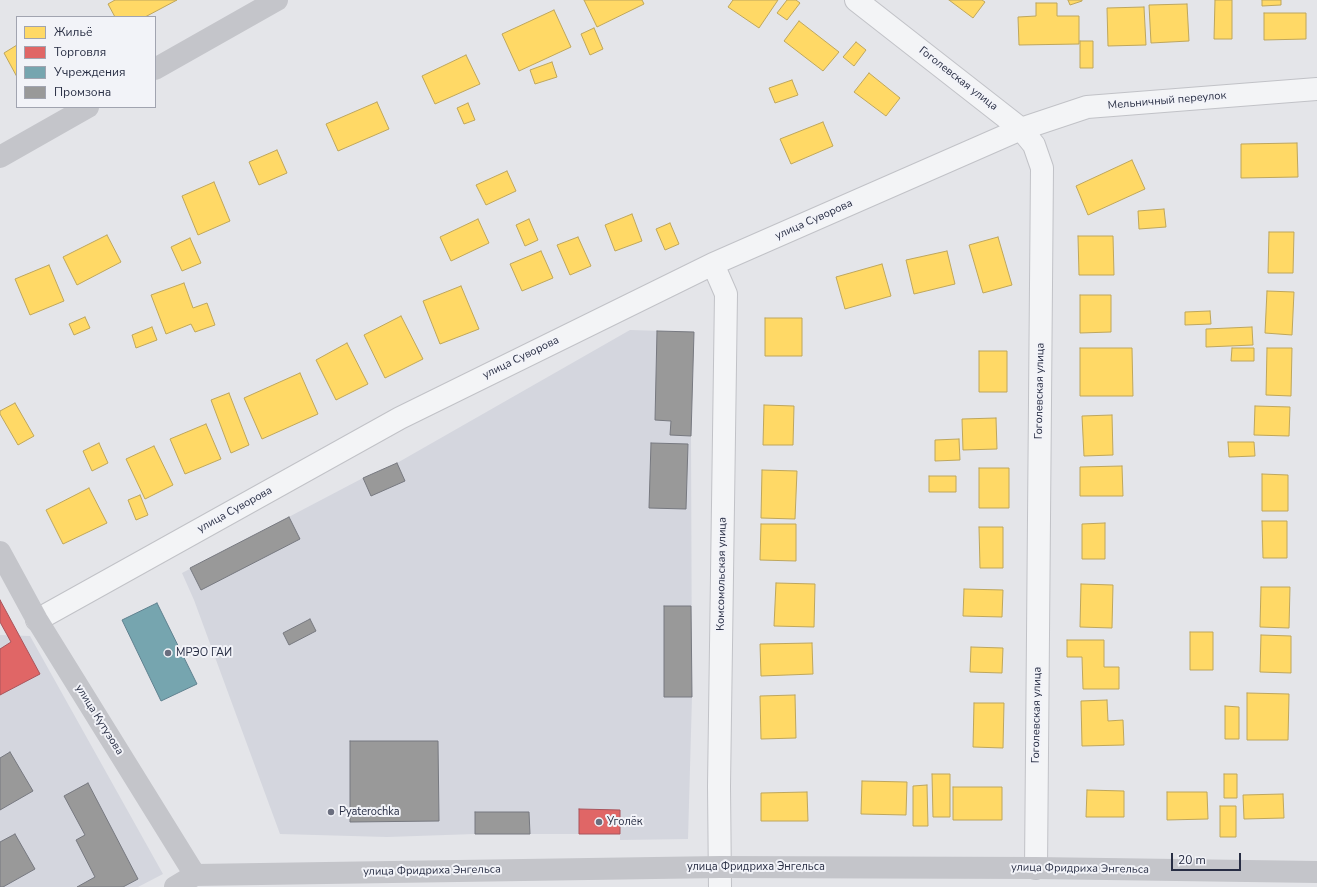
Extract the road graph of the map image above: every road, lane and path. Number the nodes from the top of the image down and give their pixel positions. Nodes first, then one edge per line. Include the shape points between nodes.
1 (277, 0) edge
2 (856, 0) edge
3 (156, 68) edge
4 (1317, 89) edge
5 (86, 108) edge
6 (1021, 129) junction
7 (0, 157) edge
8 (713, 264) junction
9 (0, 552) edge
10 (37, 620) junction
11 (1036, 868) junction
12 (1317, 872) edge
13 (720, 877) edge
14 (198, 881) edge
15 (175, 887) edge

1 - 3 main road
2 - 6 street, Гоголевская улица
4 - 6 street, Мельничный переулок via 1087,107
5 - 7 main road
6 - 8 street, улица Суворова
6 - 11 street, Гоголевская улица via 1034,145 1042,168
8 - 10 street, улица Суворова via 400,418
8 - 13 street, Комсомольская улица via 726,294
9 - 10 main road, улица Кутузова
10 - 14 main road, улица Кутузова
11 - 12 main road, улица Фридриха Энгельса
11 - 13 main road, улица Фридриха Энгельса
13 - 14 main road, улица Фридриха Энгельса
14 - 15 main road

